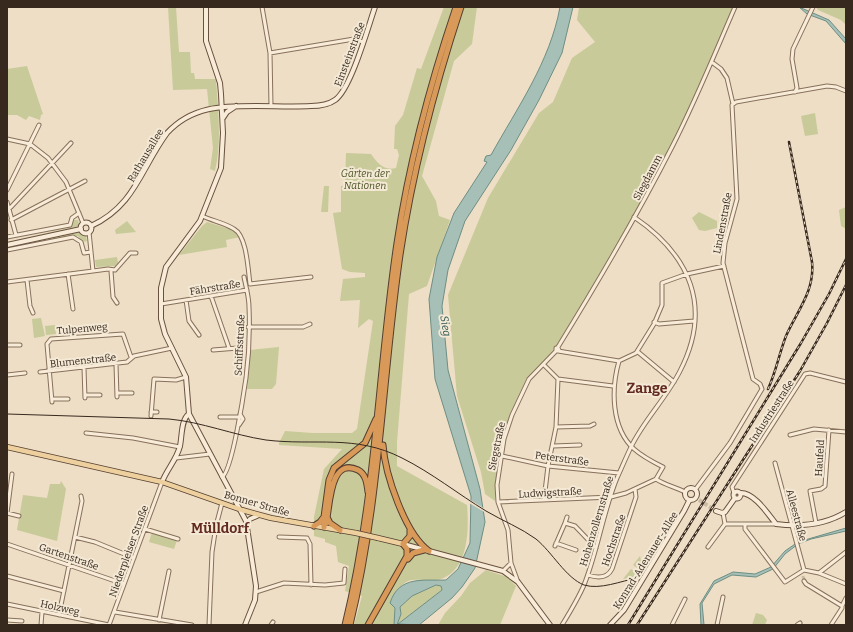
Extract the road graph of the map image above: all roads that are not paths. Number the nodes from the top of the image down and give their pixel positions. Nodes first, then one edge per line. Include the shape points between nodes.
1 (206, 7) edge
2 (262, 7) edge
3 (375, 7) edge
4 (456, 7) edge
5 (461, 7) edge
6 (735, 7) edge
7 (812, 8) edge
8 (362, 42) junction
9 (270, 53) junction
10 (713, 62) junction
11 (846, 91) edge
12 (795, 92) junction
13 (732, 104) junction
14 (222, 106) junction
15 (236, 106) junction
16 (271, 106) junction
17 (223, 119) junction
18 (39, 125) dead end
19 (7, 139) edge
20 (70, 143) dead end
21 (30, 144) junction
22 (51, 164) junction
23 (85, 181) dead end
24 (68, 189) junction
25 (7, 190) edge
26 (7, 202) edge
27 (8, 208) edge
28 (79, 213) junction
29 (202, 216) junction
30 (634, 217) junction
31 (11, 220) junction
32 (83, 223) junction
33 (91, 226) junction
34 (80, 229) junction
35 (88, 232) junction
36 (16, 235) junction
37 (7, 237) edge
38 (7, 246) edge
39 (7, 250) edge
40 (91, 252) junction
41 (136, 253) dead end
42 (724, 266) junction
43 (93, 271) junction
44 (112, 271) junction
45 (68, 274) junction
46 (687, 274) junction
47 (244, 277) dead end
48 (311, 277) dead end
49 (27, 280) junction
50 (7, 282) edge
51 (247, 290) junction
52 (211, 296) junction
53 (186, 300) junction
54 (117, 303) dead end
55 (161, 304) junction
56 (73, 309) dead end
57 (33, 313) dead end
58 (694, 321) junction
59 (654, 322) junction
60 (310, 324) dead end
61 (248, 327) junction
62 (199, 335) dead end
63 (7, 345) edge
64 (20, 345) dead end
65 (172, 348) junction
66 (229, 348) junction
67 (238, 348) dead end
68 (213, 350) dead end
69 (558, 350) junction
70 (638, 352) junction
71 (131, 357) junction
72 (619, 361) junction
73 (116, 364) junction
74 (544, 365) junction
75 (84, 368) junction
76 (40, 372) dead end
77 (51, 372) junction
78 (25, 373) dead end
79 (7, 375) edge
80 (186, 377) junction
81 (558, 379) junction
82 (674, 382) junction
83 (846, 382) edge
84 (614, 386) junction
85 (132, 393) dead end
86 (100, 395) dead end
87 (68, 399) dead end
88 (379, 407) junction
89 (151, 412) junction
90 (157, 412) dead end
91 (189, 414) junction
92 (151, 416) dead end
93 (220, 417) dead end
94 (241, 417) junction
95 (594, 424) dead end
96 (383, 426) junction
97 (556, 427) junction
98 (829, 430) junction
99 (846, 432) edge
100 (86, 433) dead end
101 (790, 435) dead end
102 (580, 445) dead end
103 (553, 446) junction
104 (632, 446) junction
105 (7, 447) edge
106 (180, 447) junction
107 (210, 454) junction
108 (502, 456) junction
109 (176, 458) junction
110 (775, 463) dead end
111 (548, 466) junction
112 (619, 473) junction
113 (12, 474) dead end
114 (222, 477) junction
115 (656, 479) junction
116 (162, 482) junction
117 (9, 488) edge
118 (635, 489) junction
119 (695, 490) junction
120 (685, 492) junction
121 (81, 496) dead end
122 (734, 496) junction
123 (611, 497) junction
124 (544, 500) junction
125 (689, 501) junction
126 (498, 502) junction
127 (222, 503) junction
128 (242, 510) junction
129 (716, 511) tunnel mouth
130 (846, 512) edge
131 (723, 513) junction
132 (259, 515) junction
133 (366, 515) junction
134 (19, 516) dead end
135 (769, 516) junction
136 (325, 517) junction
137 (567, 517) dead end
138 (565, 523) junction
139 (816, 523) junction
140 (725, 524) junction
141 (745, 524) junction
142 (764, 524) junction
143 (776, 524) junction
144 (247, 525) junction
145 (314, 526) junction
146 (791, 526) junction
147 (324, 527) junction
148 (409, 527) junction
149 (145, 529) junction
150 (340, 530) junction
151 (75, 537) junction
152 (279, 537) dead end
153 (178, 539) dead end
154 (7, 544) edge
155 (403, 544) junction
156 (708, 547) dead end
157 (596, 548) junction
158 (427, 550) junction
159 (576, 550) dead end
160 (846, 552) edge
161 (134, 558) junction
162 (511, 563) junction
163 (70, 564) junction
164 (403, 565) junction
165 (345, 569) dead end
166 (169, 571) dead end
167 (503, 571) junction
168 (803, 573) junction
169 (819, 573) junction
170 (588, 575) junction
171 (7, 576) edge
172 (518, 582) junction
173 (805, 582) dead end
174 (124, 584) junction
175 (846, 584) edge
176 (311, 585) junction
177 (64, 591) junction
178 (256, 592) junction
179 (723, 597) dead end
180 (846, 598) edge
181 (685, 599) dead end
182 (7, 604) edge
183 (842, 606) junction
184 (42, 612) junction
185 (115, 612) junction
186 (59, 615) junction
187 (7, 620) edge
188 (159, 620) junction
189 (22, 621) dead end
190 (41, 625) edge
191 (109, 625) edge
192 (192, 625) edge
193 (209, 625) edge
194 (245, 625) edge
195 (345, 625) edge
196 (350, 625) edge
197 (368, 625) edge
198 (550, 625) edge
199 (562, 625) edge
200 (610, 625) edge
201 (672, 625) edge
202 (717, 625) edge
203 (831, 625) edge

1 - 14 street via 206,41 220,83
2 - 9 street
3 - 8 street, Einsteinstraße
4 - 88 highway via 420,122 407,182 397,244
5 - 96 highway via 432,100 409,197 398,271
6 - 10 street, Siegdamm
7 - 12 street via 793,49 792,59 797,88
8 - 9 street via 354,39
8 - 16 street, Einsteinstraße via 346,87 335,100 323,105
9 - 16 street
10 - 13 street, Lindenstraße via 727,78
10 - 30 street, Siegdamm via 673,145
11 - 12 street via 832,86
12 - 13 street
13 - 42 street, Lindenstraße via 737,200 724,245
14 - 15 street, Einsteinstraße
14 - 17 street
14 - 33 street, Rathausallee via 193,113 175,124 160,143 123,204
15 - 16 street, Einsteinstraße
15 - 17 street via 227,112
17 - 29 street via 221,168
18 - 21 street
19 - 21 street
20 - 22 street
21 - 22 street via 48,158
21 - 25 street
22 - 24 street via 66,182
22 - 27 street
23 - 24 street
24 - 28 street
24 - 31 street
26 - 27 street
27 - 31 street
28 - 32 street
28 - 36 street via 72,218 70,225
29 - 48 street via 239,233 245,247 250,284
29 - 55 street via 166,267
30 - 46 street, Hohenzollernstraße via 666,242
30 - 69 street, Siegdamm
31 - 36 street
32 - 33 street via 87,222
32 - 34 street
33 - 35 street
34 - 35 street via 84,233
34 - 38 street
35 - 40 street
36 - 37 street
39 - 40 street via 74,237 81,242 84,252
40 - 43 street
41 - 44 street via 130,253
42 - 46 street
42 - 119 street, Lindenstraße via 753,379 761,386 759,396 741,425
43 - 44 street
43 - 45 street
44 - 54 street
45 - 49 street
45 - 56 street
46 - 58 street, Hohenzollernstraße via 694,301
46 - 59 street via 663,282 662,304
47 - 51 street, Schiffsstraße
49 - 50 street
49 - 57 street
51 - 52 street, Fährstraße
51 - 61 street, Schiffsstraße
52 - 53 street, Fährstraße
52 - 66 street
53 - 55 street, Fährstraße
53 - 62 street, Fährstraße via 190,321
55 - 65 street via 162,325
58 - 59 street via 659,324
58 - 82 street, Hohenzollernstraße via 688,355
59 - 70 street
60 - 61 street via 303,327
61 - 94 street, Schiffsstraße
63 - 64 street
65 - 71 street, Blumenstraße
65 - 80 street
66 - 67 street
66 - 68 street
69 - 72 street
69 - 74 street, Siegstraße
70 - 72 street
70 - 82 street
71 - 73 street, Blumenstraße via 127,362
71 - 77 street, Tulpenweg via 123,334 51,339 47,344
72 - 84 street
73 - 75 street, Blumenstraße
73 - 85 street via 117,395
74 - 81 street
74 - 108 street, Siegstraße via 529,379 519,399 509,422
75 - 77 street, Blumenstraße
75 - 86 street via 85,396
76 - 77 street, Blumenstraße
77 - 87 street via 52,401
78 - 79 street
80 - 89 street via 176,380 154,379
80 - 91 street
81 - 84 street
81 - 97 street
82 - 104 street, Hohenzollernstraße
83 - 122 street, Industriestraße via 805,374 732,487
84 - 104 street via 613,403 616,413
88 - 133 highway
88 - 136 highway via 365,443 334,468 329,480
89 - 90 street
89 - 92 street
91 - 106 street via 184,419
91 - 107 street
93 - 94 street
94 - 114 street, Schiffsstraße via 228,471
95 - 97 street
96 - 148 highway via 388,476
96 - 196 highway via 368,542
97 - 103 street
98 - 99 street
98 - 101 street via 811,429
98 - 139 street, Haufeld via 825,486 810,492
100 - 106 street
102 - 103 street
103 - 111 street
104 - 112 street, Hohenzollernstraße
104 - 115 street via 644,457 663,467
105 - 116 main road, Bonner Straße
106 - 109 street
107 - 109 street
107 - 114 street
108 - 111 street, Peterstraße
108 - 126 street, Siegstraße via 497,485
109 - 116 street via 164,473
110 - 146 street, Alleestraße
111 - 112 street, Peterstraße
111 - 124 street
112 - 123 street, Hohenzollernstraße
113 - 117 street
114 - 128 street
115 - 118 street, Ludwigstraße
115 - 120 street
116 - 127 main road, Bonner Straße
116 - 149 street, Niederpleiser Straße
117 - 134 street via 7,513
118 - 123 street, Ludwigstraße
118 - 170 street, Hochstraße via 636,497 612,569 601,578
119 - 120 street via 689,488
119 - 125 street via 697,499
120 - 125 street
121 - 151 street
122 - 131 street via 727,511
122 - 135 street via 739,497 740,493 748,496
123 - 124 street, Ludwigstraße
123 - 157 street, Hohenzollernstraße
124 - 126 street, Ludwigstraße
125 - 200 street, Konrad-Adenauer-Allee via 624,610
126 - 162 street, Siegstraße via 509,534
127 - 128 main road, Bonner Straße
127 - 193 street via 212,552
128 - 132 main road, Bonner Straße
128 - 144 street
129 - 131 street
130 - 139 street
131 - 140 street
132 - 144 street via 250,519
132 - 145 main road, Bonner Straße
133 - 136 highway via 367,484 361,472 352,468 345,469 335,478
133 - 195 highway via 360,559
135 - 142 street via 769,521
135 - 143 street
136 - 145 highway
136 - 147 highway
136 - 150 highway
137 - 138 street
138 - 157 street via 575,526
138 - 159 street via 556,544
139 - 146 street
140 - 141 street
140 - 156 street
141 - 142 street
141 - 168 street via 745,529 785,582
142 - 143 street
143 - 146 street
144 - 178 street
145 - 147 main road, Bonner Straße
146 - 168 street, Alleestraße
147 - 150 main road, Bonner Straße
148 - 155 highway via 410,536
148 - 158 highway via 417,541
149 - 153 street
149 - 161 street, Niederpleiser Straße
150 - 155 main road, Bonner Straße, bridge
151 - 161 street
151 - 163 street
152 - 176 street via 307,538 310,544
154 - 163 street, Gartenstraße
155 - 158 street, Bonner Straße
155 - 164 highway via 408,554
157 - 170 street, Hohenzollernstraße
158 - 164 highway via 413,553
158 - 167 street, Bonner Straße
160 - 169 street
161 - 174 street, Niederpleiser Straße
162 - 167 street
162 - 172 street
163 - 174 street, Gartenstraße
163 - 177 street
164 - 197 highway
165 - 176 street via 344,583
166 - 188 street
167 - 172 street, Bonner Straße
168 - 169 street
169 - 175 street
170 - 199 street, Hohenzollernstraße
171 - 177 street
172 - 198 street, Bonner Straße
173 - 183 street
174 - 185 street, Niederpleiser Straße
176 - 178 street via 284,583
177 - 186 street
178 - 194 street
179 - 202 street
180 - 183 street
181 - 201 street
182 - 184 street, Holzweg
183 - 203 street
184 - 186 street, Holzweg
184 - 190 street
185 - 188 street
185 - 191 street, Niederpleiser Straße
186 - 191 street, Holzweg
187 - 189 street
188 - 192 street

